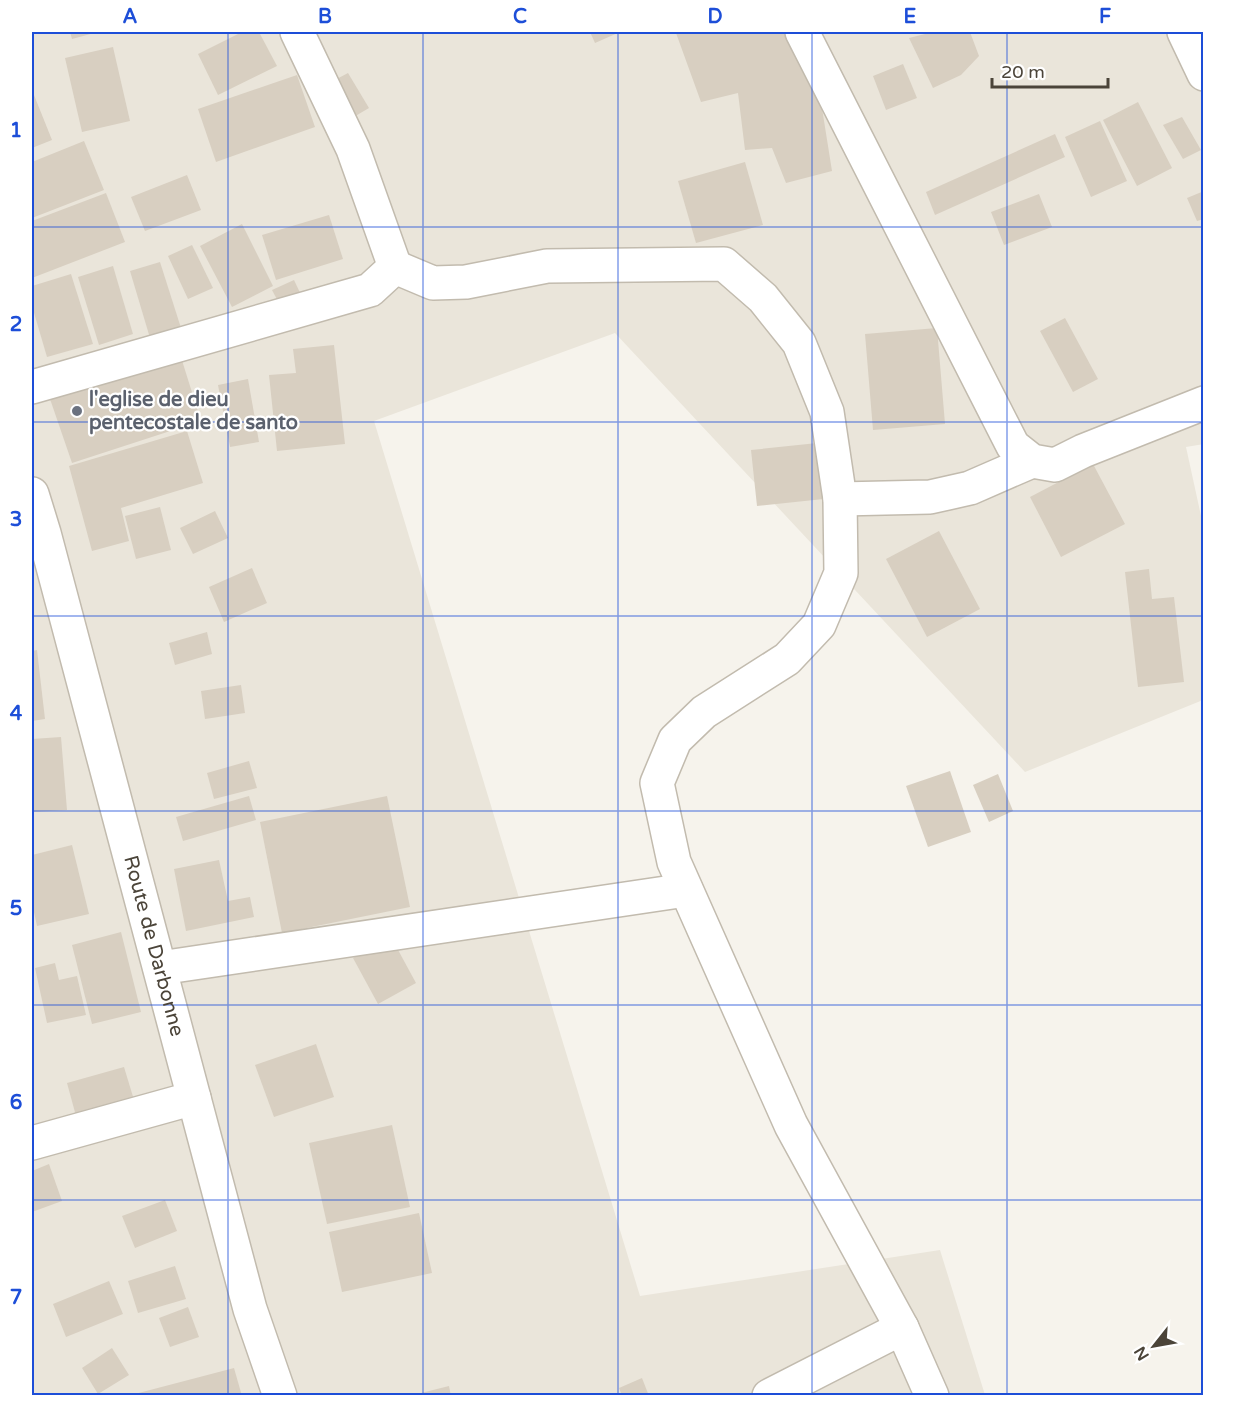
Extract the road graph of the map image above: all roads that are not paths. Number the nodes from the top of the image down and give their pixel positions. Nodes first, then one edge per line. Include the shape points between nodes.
1 (297, 32) edge
2 (802, 32) edge
3 (1184, 32) edge
4 (1203, 74) edge
5 (395, 267) junction
6 (32, 387) edge
7 (1203, 403) edge
8 (1032, 461) junction
9 (32, 494) edge
10 (840, 499) junction
11 (38, 535) edge
12 (686, 890) junction
13 (160, 969) junction
14 (194, 1098) junction
15 (32, 1143) edge
16 (902, 1328) junction
17 (280, 1395) edge
18 (770, 1395) edge
19 (932, 1395) edge

1 - 5 street via 353,149
2 - 8 street via 991,405 1013,446
3 - 4 street
5 - 6 street via 370,290
5 - 10 street via 432,283 466,282 547,266 724,264 763,298 799,343 827,412
7 - 8 street via 1055,465
8 - 10 street via 970,488 930,497
9 - 11 street, Route de Darbonne
10 - 12 street via 841,573 819,625 787,659 704,712 675,740 657,783 674,862
11 - 13 street, Route de Darbonne
12 - 13 street
12 - 16 street via 791,1125
13 - 14 street, Route de Darbonne
14 - 15 street
14 - 17 street, Route de Darbonne via 250,1309
16 - 18 street
16 - 19 street

